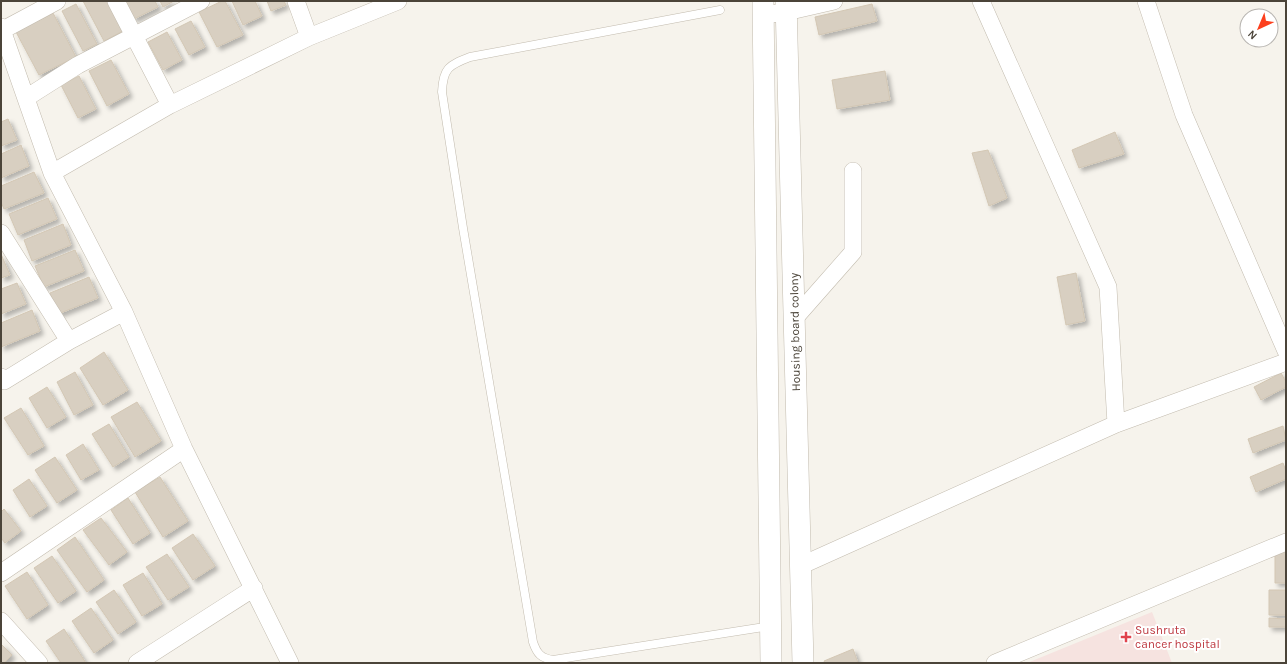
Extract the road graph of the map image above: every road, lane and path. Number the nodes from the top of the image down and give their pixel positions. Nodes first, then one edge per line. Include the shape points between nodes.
1 (56, 1) edge
2 (116, 1) edge
3 (201, 1) edge
4 (296, 1) edge
5 (397, 1) edge
6 (834, 1) edge
7 (981, 1) edge
8 (1146, 1) edge
9 (786, 6) edge
10 (763, 8) edge
11 (720, 10) dead end
12 (2, 29) edge
13 (134, 36) junction
14 (309, 37) junction
15 (26, 98) junction
16 (170, 105) junction
17 (853, 171) dead end
18 (52, 173) junction
19 (1, 233) edge
20 (124, 312) junction
21 (794, 319) junction
22 (69, 340) junction
23 (1286, 351) edge
24 (1286, 362) edge
25 (2, 380) edge
26 (1116, 424) junction
27 (184, 449) junction
28 (1286, 542) edge
29 (800, 566) junction
30 (1, 573) edge
31 (254, 588) junction
32 (1, 621) edge
33 (771, 626) junction
34 (38, 663) edge
35 (137, 663) edge
36 (290, 663) edge
37 (771, 663) edge
38 (803, 663) edge
39 (995, 663) edge

1 - 12 street
2 - 13 street
3 - 13 street
4 - 14 street
5 - 14 street
6 - 9 street
7 - 26 street via 1108,287
8 - 23 street via 1184,115
9 - 10 street
9 - 21 street, Housing board colony
10 - 33 street
11 - 33 lane via 470,57 448,67 443,77 442,92 536,651 543,658 553,660
12 - 15 street
13 - 15 street via 78,65
13 - 16 street
14 - 16 street
15 - 18 street
16 - 18 street
17 - 21 street via 853,252
18 - 20 street
19 - 22 street
20 - 22 street
20 - 27 street
21 - 29 street, Housing board colony
22 - 25 street
24 - 26 street
26 - 29 street
27 - 30 street
27 - 31 street
28 - 39 street
29 - 38 street, Housing board colony
31 - 35 street
31 - 36 street
32 - 34 street
33 - 37 street

